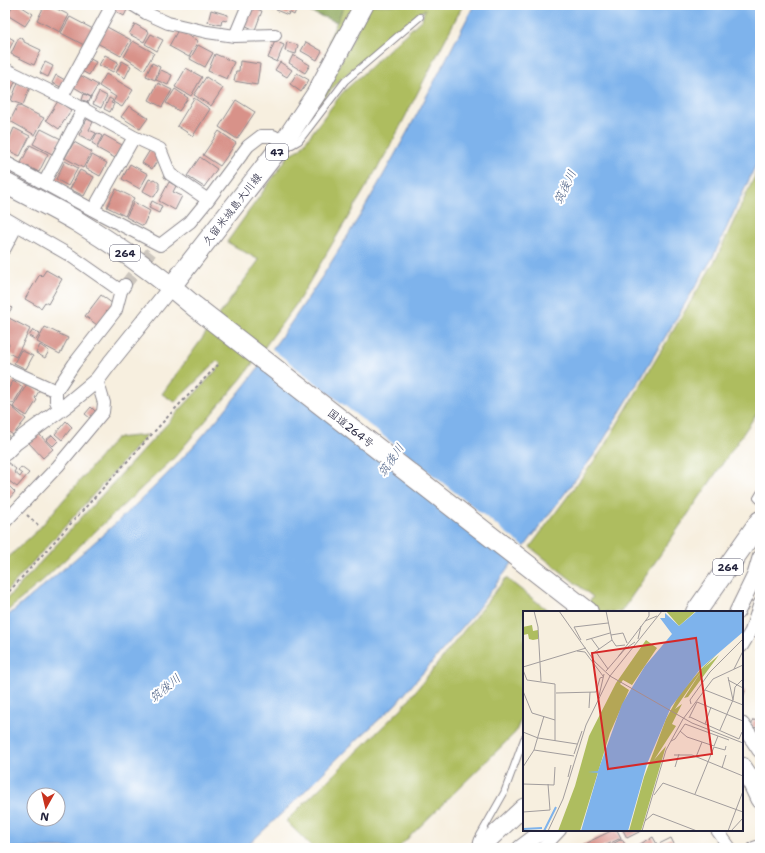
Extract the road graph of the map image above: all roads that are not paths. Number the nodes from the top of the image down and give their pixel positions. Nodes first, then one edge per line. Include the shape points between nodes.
1 (112, 5) edge
2 (133, 5) edge
3 (248, 5) edge
4 (364, 5) edge
5 (420, 17) dead end
6 (275, 35) dead end
7 (235, 36) junction
8 (5, 69) edge
9 (62, 97) junction
10 (84, 108) junction
11 (134, 137) junction
12 (284, 142) junction
13 (5, 162) edge
14 (5, 183) edge
15 (44, 183) junction
16 (5, 189) edge
17 (208, 200) junction
18 (93, 210) junction
19 (5, 218) edge
20 (76, 221) junction
21 (17, 225) junction
22 (5, 248) edge
23 (171, 287) junction
24 (5, 368) edge
25 (97, 380) junction
26 (56, 391) junction
27 (60, 410) junction
28 (5, 453) edge
29 (760, 493) edge
30 (760, 501) edge
31 (5, 522) edge
32 (758, 529) edge
33 (760, 558) edge
34 (760, 603) edge
35 (587, 611) edge
36 (697, 611) edge
37 (737, 611) edge
38 (743, 644) edge
39 (743, 726) edge
40 (523, 742) edge
41 (760, 750) edge
42 (743, 768) edge
43 (760, 798) edge
44 (523, 808) edge
45 (543, 831) edge
46 (559, 831) edge
47 (718, 831) edge
48 (760, 846) edge
49 (476, 848) edge
50 (480, 848) edge
51 (520, 848) edge
52 (543, 848) edge
53 (730, 848) edge
54 (754, 848) edge

1 - 9 street
2 - 7 street via 168,23
3 - 7 street
4 - 12 main road, 久留米城島大川線 / 47 via 316,94
5 - 12 lane via 345,81 299,141 292,145
6 - 7 street
8 - 9 street
9 - 10 street
10 - 11 street
10 - 15 street
11 - 17 street via 160,149 170,174
11 - 18 street
12 - 17 street via 273,136 261,136 252,142
12 - 23 main road, 久留米城島大川線 / 47
13 - 15 street
14 - 20 highway, 264
15 - 18 street
16 - 20 highway, 264
17 - 18 street via 190,222 156,248
19 - 21 street
20 - 23 highway, 264
21 - 22 street
21 - 26 street via 123,288 116,310
23 - 25 street
23 - 35 highway, 国道264号 / 264
24 - 26 street
25 - 27 street
25 - 31 street via 104,403 103,412 58,466
26 - 27 street via 56,401
27 - 28 street
29 - 30 lane via 757,498
32 - 36 highway, 264
33 - 37 street via 755,575
34 - 38 street via 751,631
39 - 41 street
40 - 49 lane via 504,793 478,839
42 - 43 main road
44 - 50 main road
45 - 51 street
46 - 52 street
47 - 53 street
48 - 54 street

